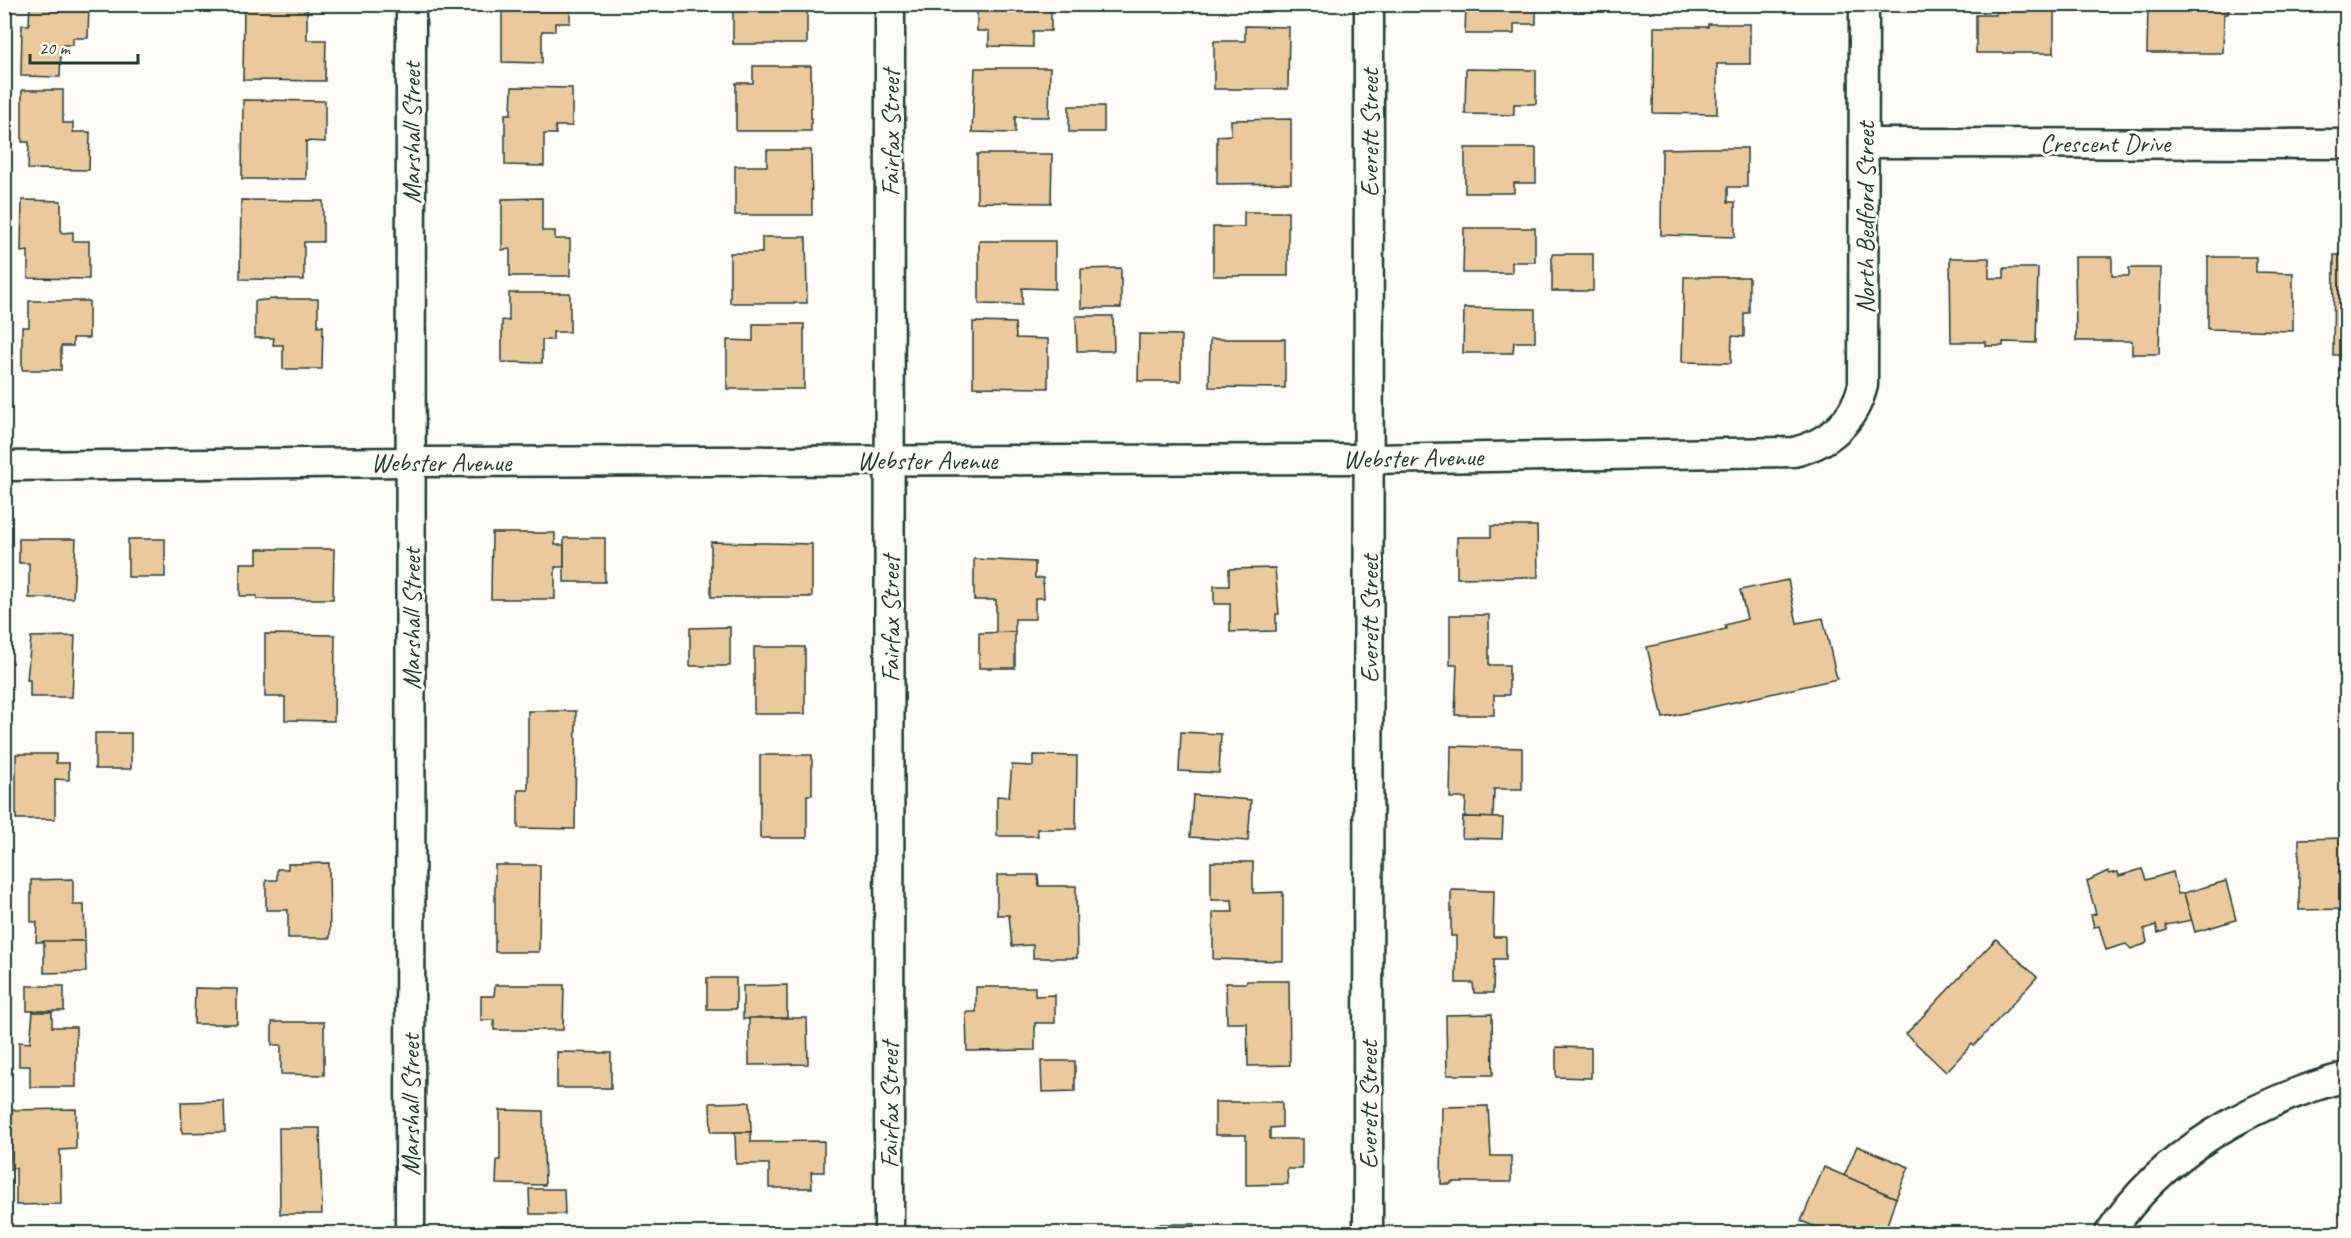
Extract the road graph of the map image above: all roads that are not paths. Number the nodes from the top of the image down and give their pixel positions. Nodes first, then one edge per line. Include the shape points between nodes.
1 (411, 4) edge
2 (890, 4) edge
3 (1369, 4) edge
4 (1864, 4) edge
5 (1864, 143) junction
6 (2346, 144) edge
7 (1843, 426) joint
8 (1369, 459) junction
9 (890, 460) junction
10 (410, 462) junction
11 (4, 466) edge
12 (2346, 1077) edge
13 (410, 1233) edge
14 (889, 1233) edge
15 (1368, 1233) edge
16 (2109, 1233) edge

1 - 10 street, Marshall Street
2 - 9 street, Fairfax Street
3 - 8 street, Everett Street
4 - 5 street, North Bedford Street
5 - 6 street, Crescent Drive
5 - 7 street, North Bedford Street via 1865,370 1859,402
7 - 8 street, Webster Avenue via 1809,448 1794,452
8 - 9 street, Webster Avenue
8 - 15 street, Everett Street
9 - 10 street, Webster Avenue
9 - 14 street, Fairfax Street
10 - 11 street, Webster Avenue
10 - 13 street, Marshall Street
12 - 16 street via 2273,1102 2222,1129 2170,1164 2135,1199

